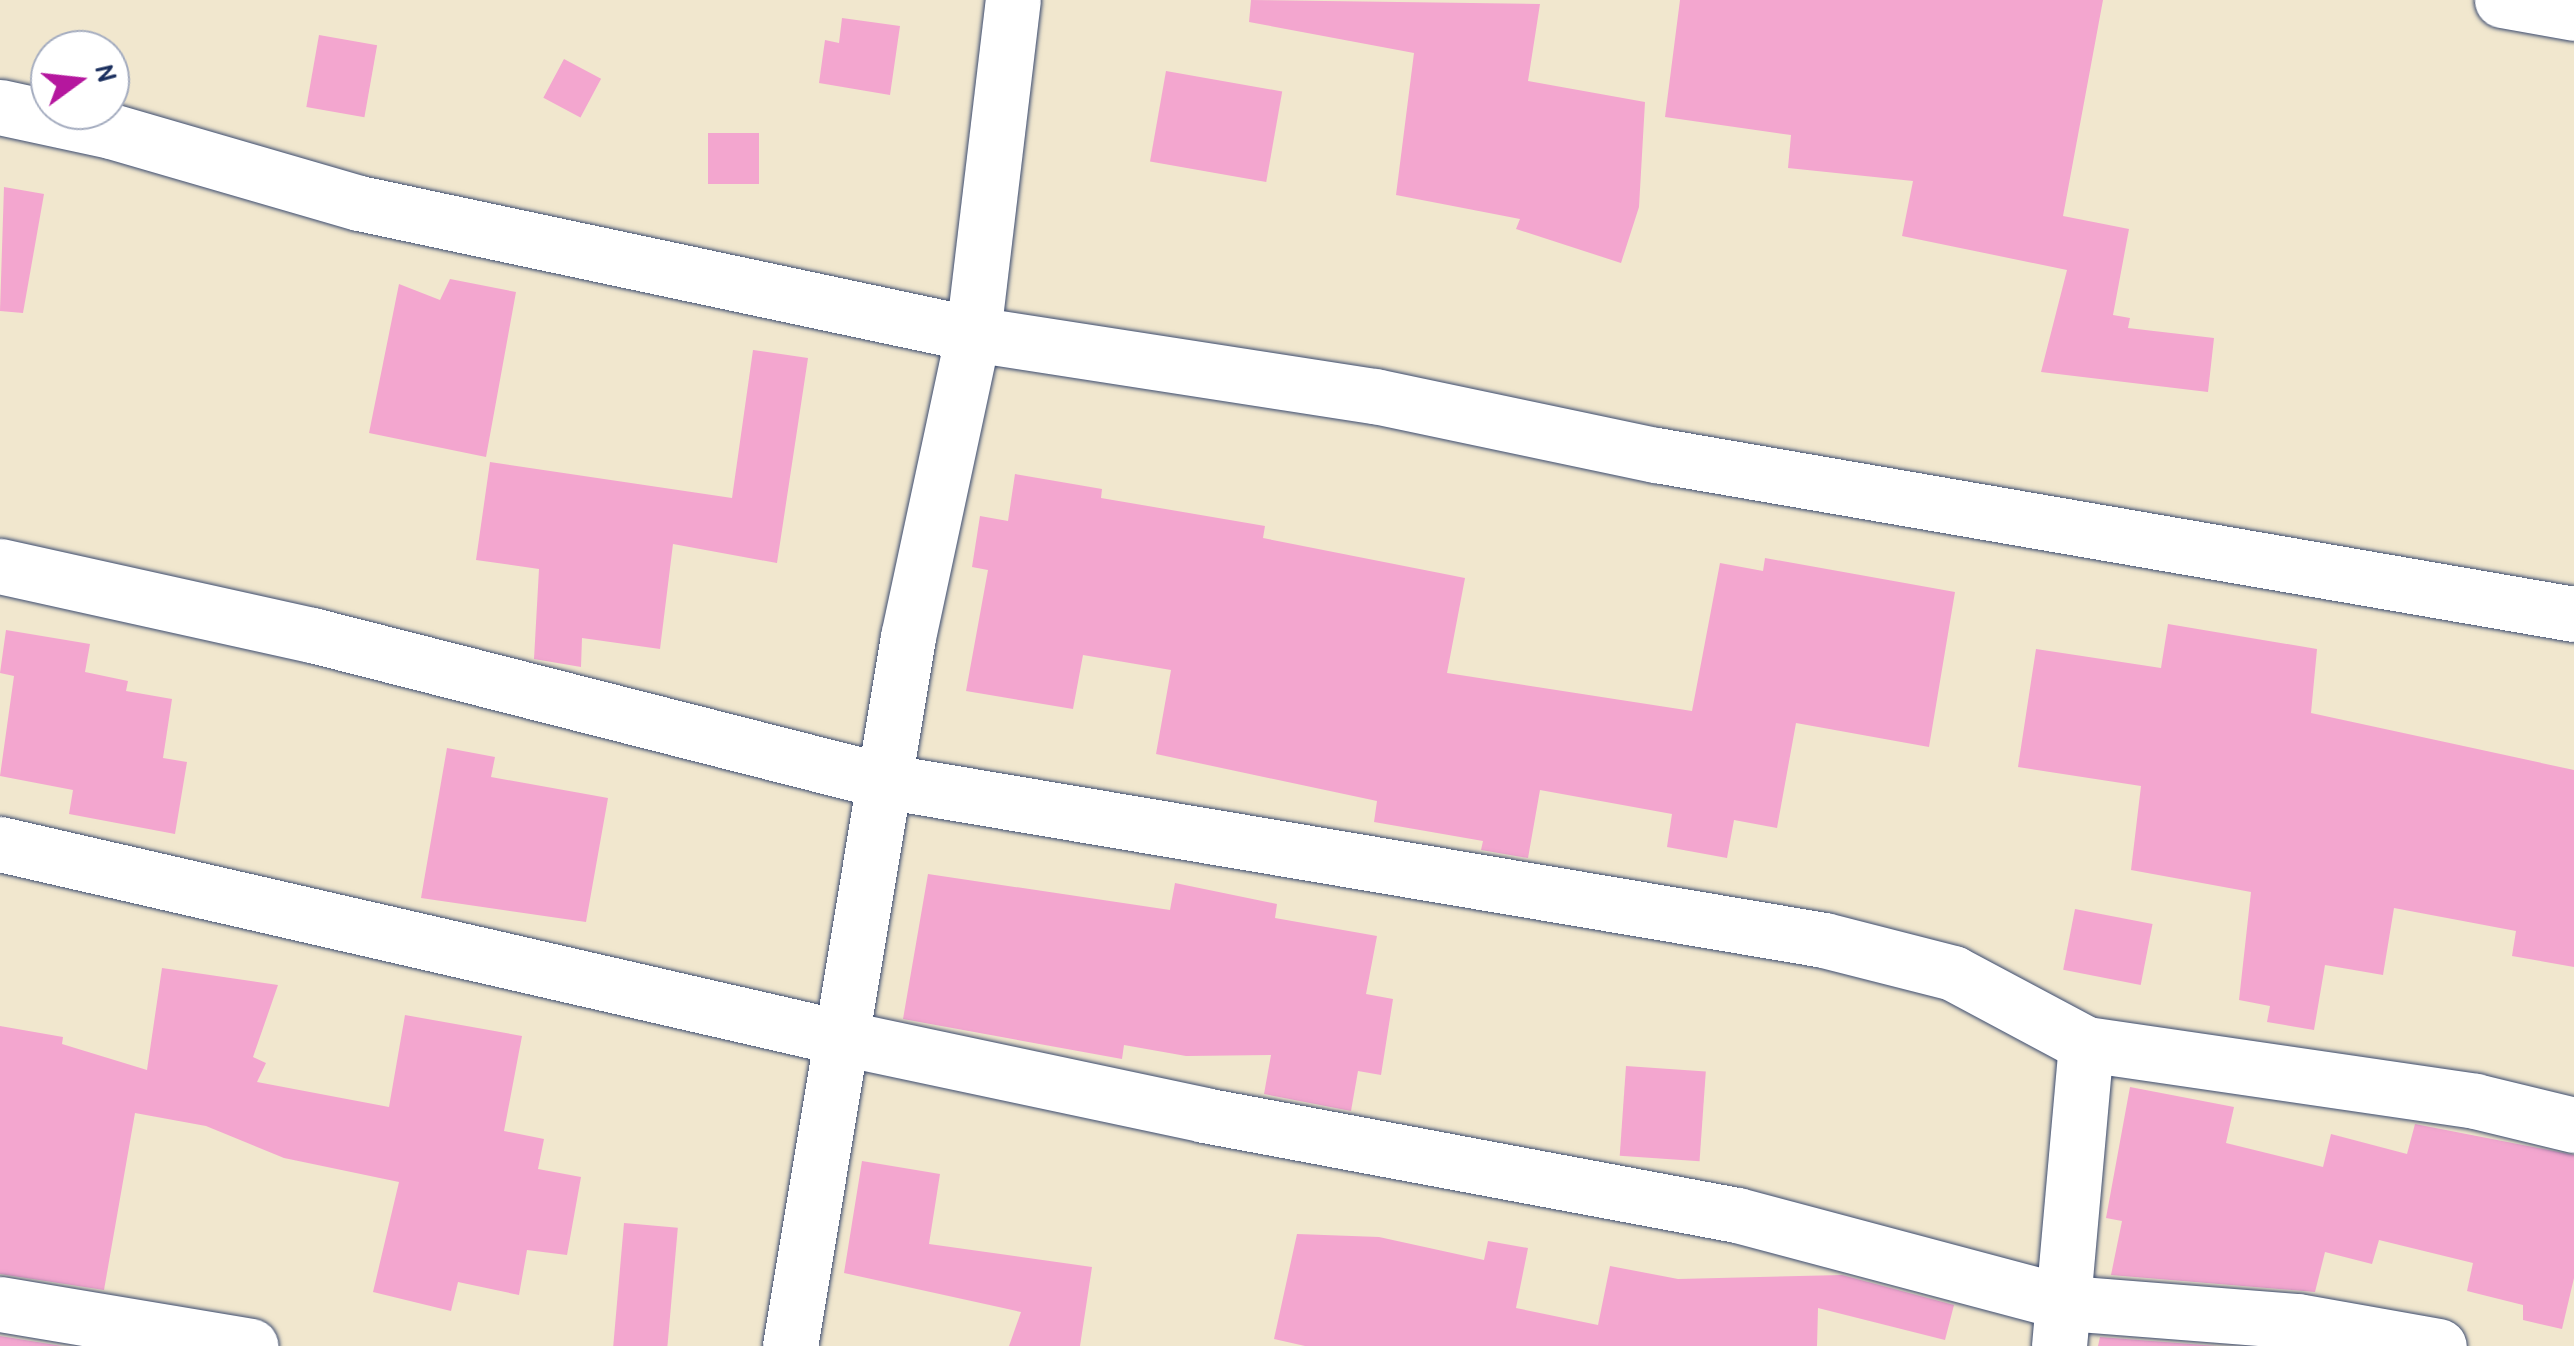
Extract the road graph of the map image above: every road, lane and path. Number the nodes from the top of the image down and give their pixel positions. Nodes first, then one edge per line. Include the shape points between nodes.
1 (1013, 0) edge
2 (2502, 0) edge
3 (2574, 13) edge
4 (0, 107) edge
5 (973, 334) junction
6 (0, 566) edge
7 (2574, 614) edge
8 (884, 781) junction
9 (0, 844) edge
10 (843, 1038) junction
11 (2086, 1044) junction
12 (2574, 1125) edge
13 (0, 1304) edge
14 (2063, 1324) edge
15 (251, 1346) edge
16 (790, 1346) edge
17 (2439, 1346) edge

1 - 5 street
2 - 3 street
4 - 5 street via 359,202
5 - 7 street via 1375,396 1656,455
5 - 8 street
6 - 8 street via 312,635
8 - 10 street
8 - 11 street via 1824,940 1953,973
9 - 10 street
10 - 14 street via 1242,1123 1737,1215
10 - 16 street
11 - 12 street via 2475,1101
11 - 14 street
13 - 15 street
14 - 17 street via 2298,1322

